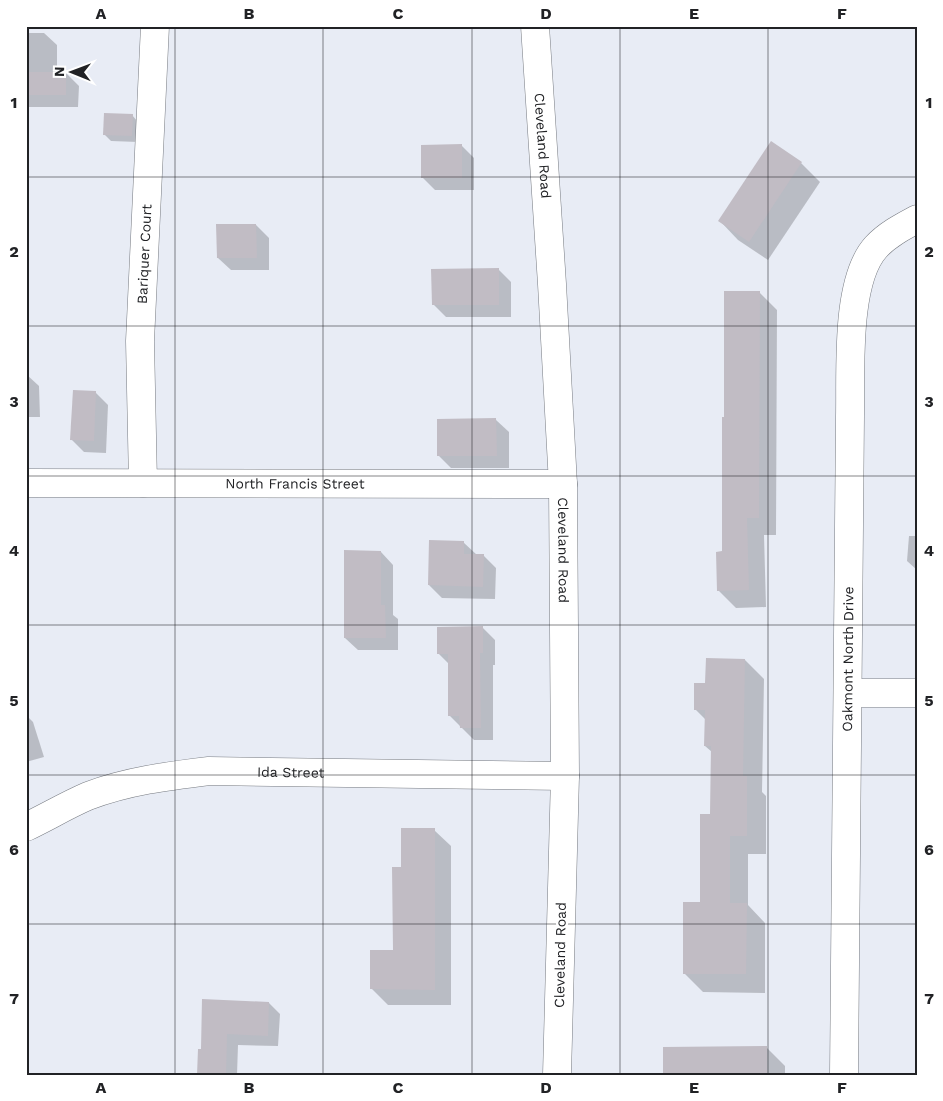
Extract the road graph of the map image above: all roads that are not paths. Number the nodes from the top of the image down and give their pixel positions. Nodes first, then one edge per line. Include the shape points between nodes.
1 (155, 26) edge
2 (535, 26) edge
3 (917, 219) edge
4 (26, 483) edge
5 (143, 483) junction
6 (563, 484) junction
7 (917, 693) edge
8 (848, 694) junction
9 (565, 776) junction
10 (26, 827) edge
11 (558, 1075) edge
12 (844, 1075) edge

1 - 5 street, Bariquer Court via 140,341
2 - 6 street, Cleveland Road
3 - 8 street, Oakmont North Drive via 892,233 875,248 861,273 854,301
4 - 5 street, North Francis Street
5 - 6 street, North Francis Street
6 - 9 street, Cleveland Road
7 - 8 street
8 - 12 street, Oakmont North Drive
9 - 10 street, Ida Street via 208,772 165,776 89,796
9 - 11 street, Cleveland Road

